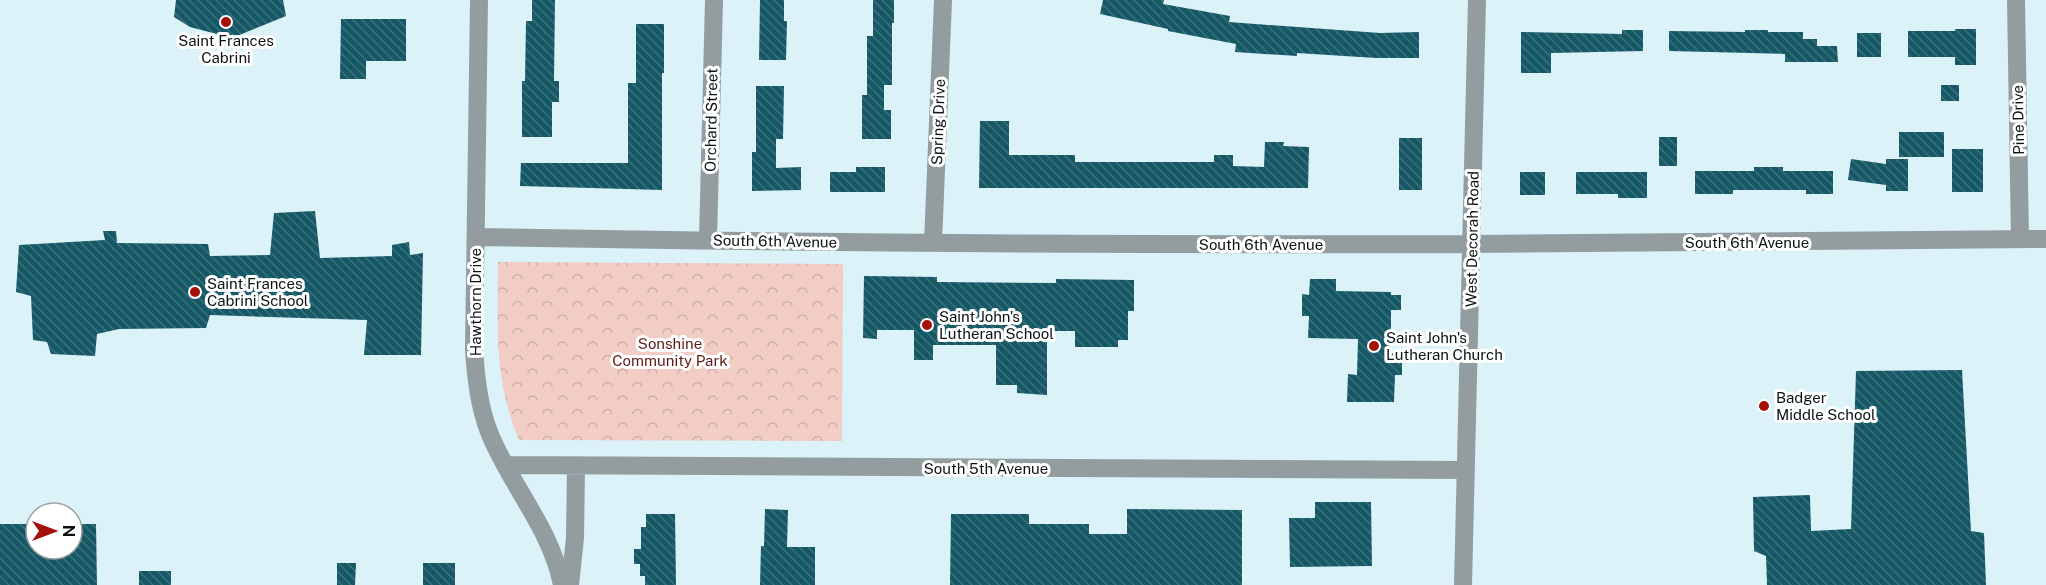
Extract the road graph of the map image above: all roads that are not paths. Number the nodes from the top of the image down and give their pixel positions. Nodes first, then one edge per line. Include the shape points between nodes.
1 (479, 0) edge
2 (714, 0) edge
3 (943, 0) edge
4 (1477, 0) edge
5 (2016, 0) edge
6 (476, 237) junction
7 (2019, 239) junction
8 (2046, 239) edge
9 (708, 240) junction
10 (933, 243) junction
11 (1472, 244) junction
12 (506, 465) junction
13 (576, 466) junction
14 (1466, 470) junction
15 (562, 585) edge
16 (570, 585) edge
17 (1462, 585) edge

1 - 6 street, Hawthorn Drive
2 - 9 street, Orchard Street
3 - 10 street, Spring Drive
4 - 11 street, West Decorah Road
5 - 7 street, Pine Drive
6 - 9 street, South 6th Avenue
6 - 12 street, Hawthorn Drive via 477,384 489,432
7 - 8 street, South 6th Avenue
7 - 11 street, South 6th Avenue
9 - 10 street, South 6th Avenue
10 - 11 street, South 6th Avenue
11 - 14 street, West Decorah Road
12 - 13 street, South 5th Avenue
12 - 15 street, Hawthorn Drive via 547,538
13 - 14 street, South 5th Avenue
13 - 16 street
14 - 17 street, West Decorah Road

